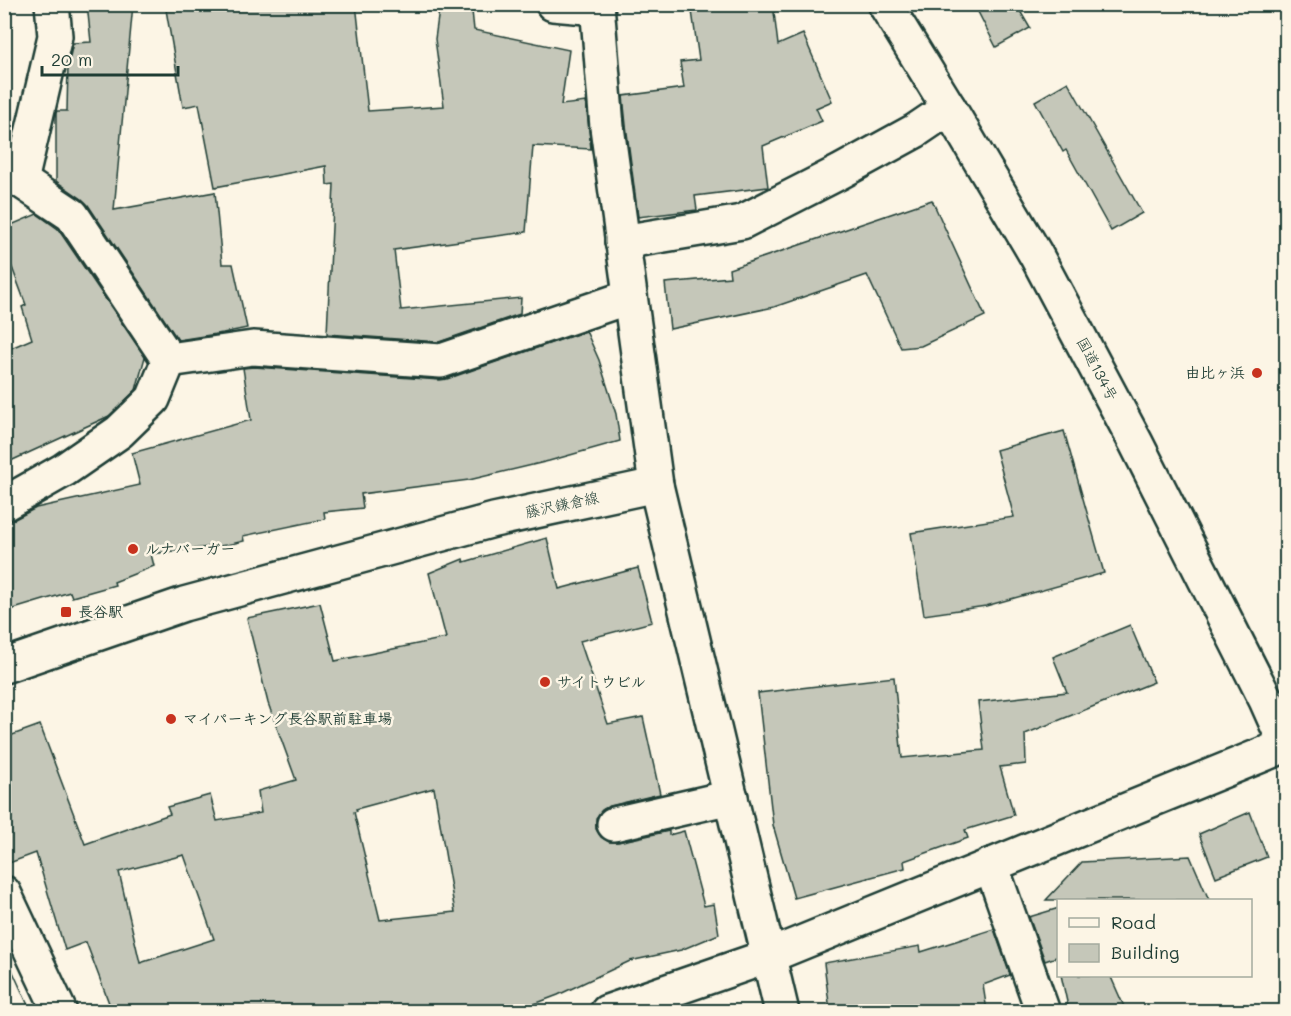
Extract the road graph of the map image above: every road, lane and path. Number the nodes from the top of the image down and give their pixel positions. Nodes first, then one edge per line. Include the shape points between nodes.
1 (52, 4) edge
2 (553, 4) edge
3 (885, 4) edge
4 (597, 6) edge
5 (949, 108) junction
6 (13, 184) edge
7 (622, 242) junction
8 (629, 297) junction
9 (169, 360) junction
10 (656, 485) junction
11 (4, 504) edge
12 (4, 666) edge
13 (1286, 745) edge
14 (731, 796) junction
15 (614, 824) dead end
16 (991, 866) junction
17 (4, 893) edge
18 (769, 956) junction
19 (60, 1011) edge
20 (607, 1011) edge
21 (782, 1011) edge
22 (1043, 1011) edge

1 - 6 main road via 55,36
2 - 4 main road
3 - 5 main road, 国道134号
4 - 7 main road
5 - 7 main road via 915,131 742,222
5 - 13 main road, 国道134号 via 1036,255 1136,443
6 - 9 main road via 72,215
7 - 8 main road
8 - 9 main road via 441,361 253,348
8 - 10 main road
9 - 11 main road via 153,399 119,432 64,470
10 - 12 main road, 藤沢鎌倉線 via 494,520 184,604
10 - 14 main road
13 - 16 main road
14 - 15 main road
14 - 18 main road
16 - 18 main road
16 - 22 main road
17 - 19 main road
18 - 20 main road
18 - 21 main road

